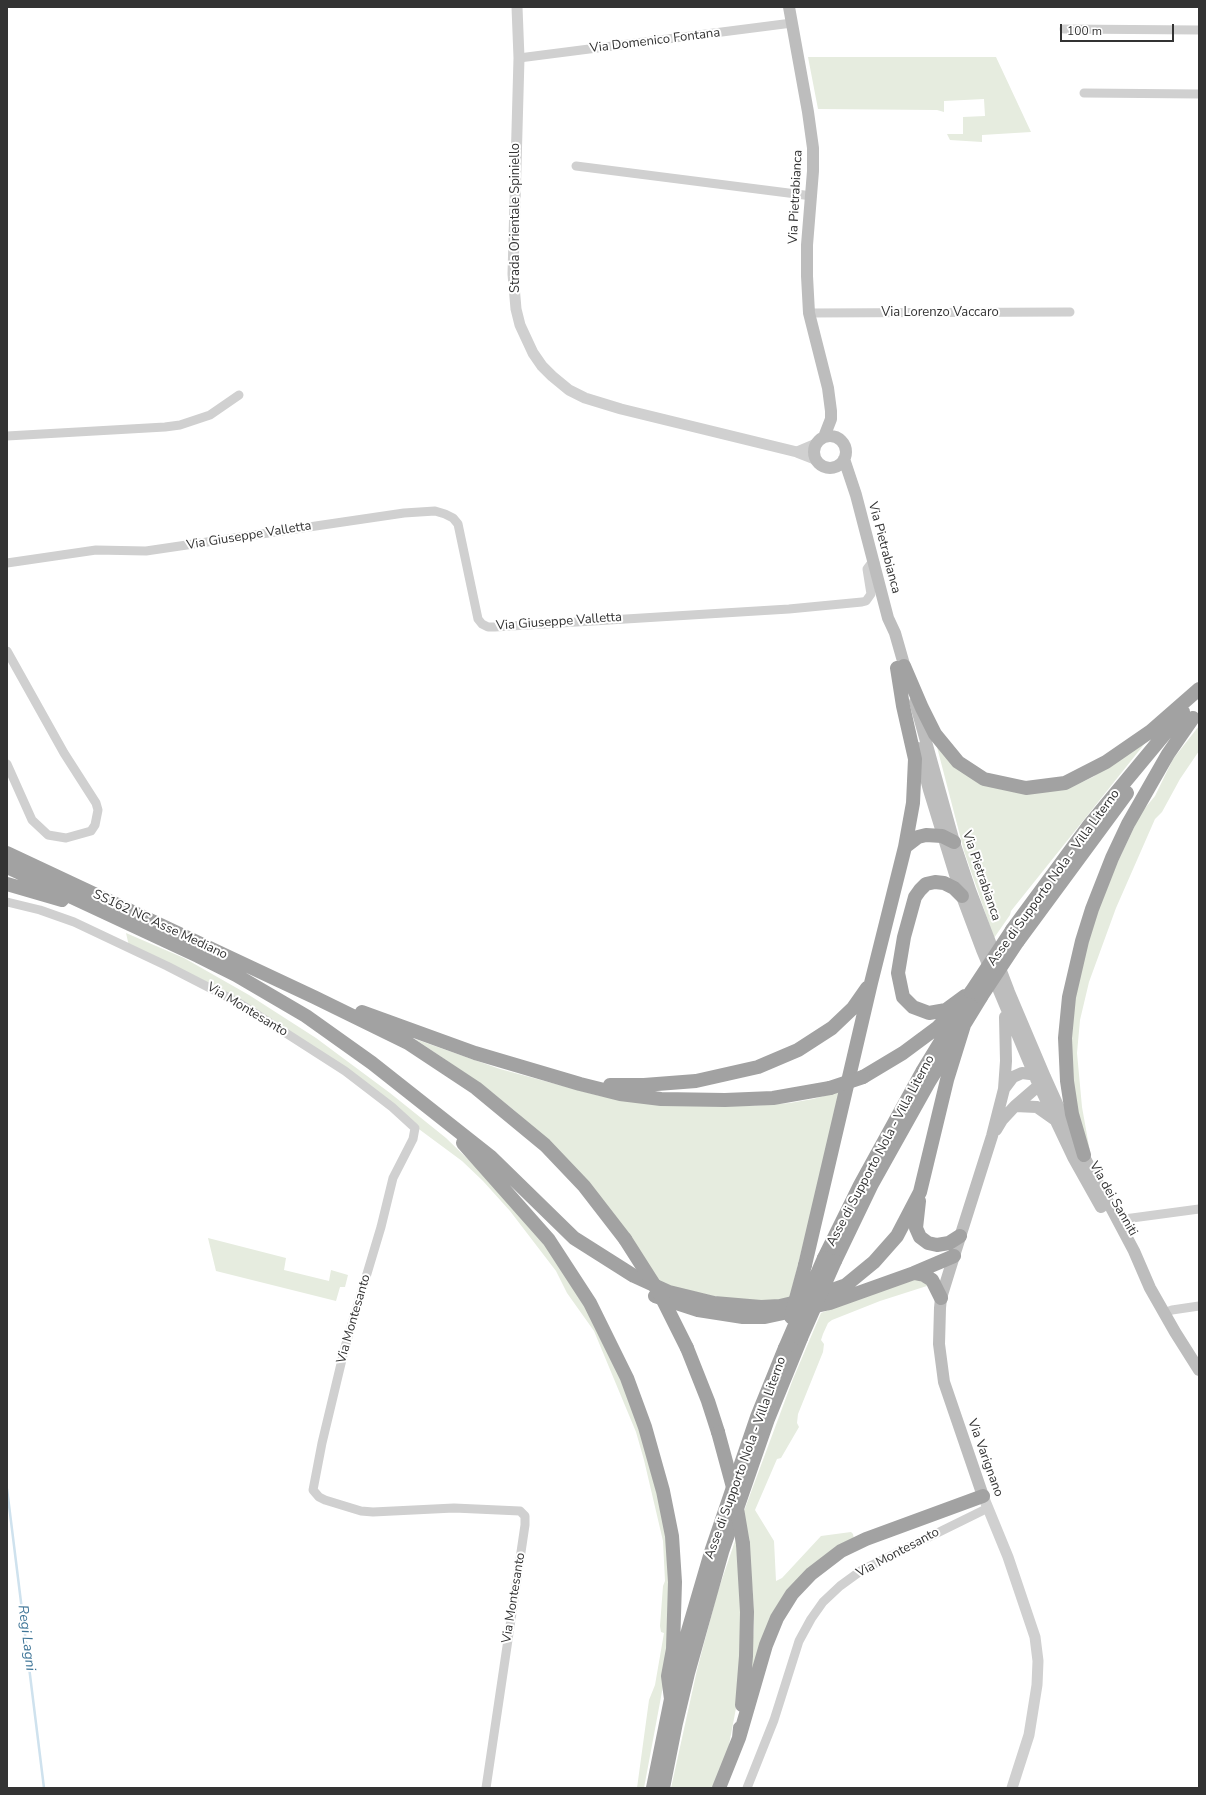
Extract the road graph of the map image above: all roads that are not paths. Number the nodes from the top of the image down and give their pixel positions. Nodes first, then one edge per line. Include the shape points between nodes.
1 (517, 7) edge
2 (789, 7) edge
3 (792, 23) junction
4 (1064, 29) dead end
5 (1199, 30) edge
6 (519, 58) junction
7 (1084, 92) dead end
8 (1199, 94) edge
9 (576, 166) dead end
10 (812, 196) junction
11 (1070, 312) dead end
12 (809, 313) junction
13 (828, 388) junction
14 (239, 395) dead end
15 (7, 436) edge
16 (840, 439) junction
17 (820, 440) junction
18 (797, 452) junction
19 (815, 459) junction
20 (844, 459) junction
21 (827, 468) junction
22 (853, 485) junction
23 (7, 563) edge
24 (875, 563) junction
25 (7, 651) edge
26 (901, 667) junction
27 (1199, 689) edge
28 (1199, 693) edge
29 (1196, 715) edge
30 (7, 764) edge
31 (949, 840) junction
32 (905, 847) junction
33 (7, 853) edge
34 (7, 866) edge
35 (7, 884) edge
36 (962, 896) junction
37 (7, 902) edge
38 (114, 916) junction
39 (1015, 936) junction
40 (871, 983) junction
41 (976, 995) junction
42 (314, 997) junction
43 (1004, 1005) junction
44 (965, 1022) junction
45 (1033, 1073) junction
46 (1042, 1082) junction
47 (580, 1084) junction
48 (1004, 1089) junction
49 (1015, 1106) junction
50 (437, 1115) junction
51 (1055, 1120) junction
52 (992, 1136) junction
53 (1084, 1156) junction
54 (920, 1192) junction
55 (1199, 1208) edge
56 (1117, 1220) junction
57 (960, 1236) junction
58 (574, 1238) junction
59 (954, 1256) junction
60 (830, 1259) junction
61 (914, 1273) junction
62 (1150, 1288) junction
63 (941, 1298) junction
64 (1199, 1306) edge
65 (1164, 1313) junction
66 (785, 1348) junction
67 (1199, 1370) edge
68 (986, 1502) junction
69 (671, 1699) junction
70 (739, 1738) junction
71 (486, 1788) edge
72 (653, 1788) edge
73 (663, 1788) edge
74 (719, 1788) edge
75 (747, 1788) edge
76 (1012, 1788) edge

1 - 6 street, Strada Orientale Spiniello
2 - 3 main road, Via Pietrabianca
3 - 6 street, Via Domenico Fontana
3 - 10 main road, Via Pietrabianca via 813,148
4 - 5 street
6 - 18 street, Strada Orientale Spiniello via 513,274 520,325 525,339 542,366 569,390 585,398
7 - 8 street
9 - 10 street
10 - 12 main road, Via Pietrabianca via 807,245
11 - 12 street, Via Lorenzo Vaccaro
12 - 13 main road, Via Pietrabianca
13 - 16 main road, Via Pietrabianca via 836,408
13 - 17 main road, Via Pietrabianca via 831,419
14 - 15 street via 210,415 180,425
16 - 17 main road via 835,437
16 - 20 main road, Via Pietrabianca via 846,448
17 - 18 street
17 - 19 main road, Via Pietrabianca via 814,449
18 - 19 street, Strada Orientale Spiniello
19 - 21 main road
20 - 21 main road via 837,466
20 - 22 main road, Via Pietrabianca
21 - 22 main road via 842,475
22 - 24 main road, Via Pietrabianca
23 - 24 street, Via Giuseppe Valletta via 96,550 146,552 404,513 435,511 453,518 458,524 478,619 488,627 789,609 862,602 871,594 867,569
24 - 26 main road, Via Pietrabianca via 888,618 895,633
25 - 30 street via 67,758 96,803 98,810 95,825 90,831 66,838 48,835 32,820
26 - 27 highway via 935,734 958,762 984,779 1026,788 1064,783 1106,762 1151,731
26 - 31 main road, Via Pietrabianca
26 - 32 highway via 903,706 915,759 913,804
28 - 39 highway, Asse di Supporto Nola - Villa Literno via 1090,824
29 - 39 highway, Asse di Supporto Nola - Villa Literno via 1128,793
29 - 53 highway via 1168,754 1128,824 1094,902 1082,941 1069,997 1065,1038 1072,1114
31 - 32 highway via 926,835 918,837
31 - 36 main road, Via Pietrabianca
31 - 46 main road, Via Pietrabianca
32 - 40 highway
33 - 42 highway, SS162 NC Asse Mediano
34 - 38 highway
35 - 38 highway
36 - 41 highway via 944,883 926,884 920,890 915,897 906,930 898,973 903,997 913,1007 929,1013 946,1010
36 - 43 main road, Via Pietrabianca
37 - 71 street, Via Montesanto via 74,922 217,991 345,1071 415,1128 413,1139 393,1178 345,1348 313,1490 319,1497 361,1511 454,1508 520,1511 525,1516 526,1525
38 - 50 highway via 236,975 306,1016
39 - 41 highway, Asse di Supporto Nola - Villa Literno, bridge
40 - 47 highway via 853,1008 832,1028 798,1050 758,1068 696,1081 644,1085
40 - 66 highway, bridge
41 - 44 highway, Asse di Supporto Nola - Villa Literno
41 - 47 highway, bridge via 903,1053 863,1076 830,1088 773,1098 661,1099 620,1094
41 - 60 highway, Asse di Supporto Nola - Villa Literno via 922,1072 860,1185
42 - 47 highway via 347,1006 475,1053
42 - 70 highway, bridge via 408,1043 476,1088 545,1145 584,1186 625,1239 660,1294 687,1348 708,1401 734,1491 742,1544 747,1612
43 - 45 main road, Via Pietrabianca
43 - 48 main road, Via Varignano
44 - 54 highway via 947,1080
44 - 60 highway, Asse di Supporto Nola - Villa Literno
45 - 46 main road, Via Varignano
45 - 48 main road, Via Varignano via 1022,1073 1013,1077
46 - 49 main road, Via Varignano
46 - 51 main road, Via Pietrabianca
46 - 53 main road, Via Pietrabianca
48 - 52 main road, Via Varignano
49 - 51 main road via 1037,1107
49 - 52 main road, Via Varignano
50 - 58 highway via 490,1156
50 - 69 highway via 549,1240 590,1303 627,1378 645,1426 672,1536 675,1582 673,1650 668,1676
51 - 62 main road, Via dei Sanniti via 1112,1226
52 - 57 main road, Via Varignano
53 - 56 main road, Via dei Sanniti
54 - 57 highway via 916,1228 920,1237 928,1243 937,1245 949,1243
54 - 58 highway via 896,1236 874,1262 846,1285 780,1306 714,1303 669,1292 634,1276
55 - 56 street
56 - 62 main road, Via dei Sanniti
57 - 59 main road, Via Varignano
58 - 61 highway via 600,1262 654,1296 698,1310 742,1317 765,1317 830,1303
59 - 61 highway
59 - 63 main road, Via Varignano
60 - 66 highway, Asse di Supporto Nola - Villa Literno, bridge
60 - 73 highway, Asse di Supporto Nola - Villa Literno, bridge via 768,1419 722,1552 688,1673
61 - 63 highway via 932,1280
62 - 65 main road, Via dei Sanniti
63 - 68 main road, Via Varignano via 939,1344 944,1382
64 - 65 street
65 - 67 main road, Via dei Sanniti
66 - 69 highway, Asse di Supporto Nola - Villa Literno via 757,1416 712,1549
68 - 70 highway via 866,1539 841,1551 811,1574 792,1594 777,1618 766,1646
68 - 75 street, Via Montesanto via 862,1570 823,1602 799,1641 774,1720
68 - 76 street, Via Varignano via 1035,1637 1038,1661 1029,1735
69 - 72 highway, Asse di Supporto Nola - Villa Literno
70 - 74 highway

